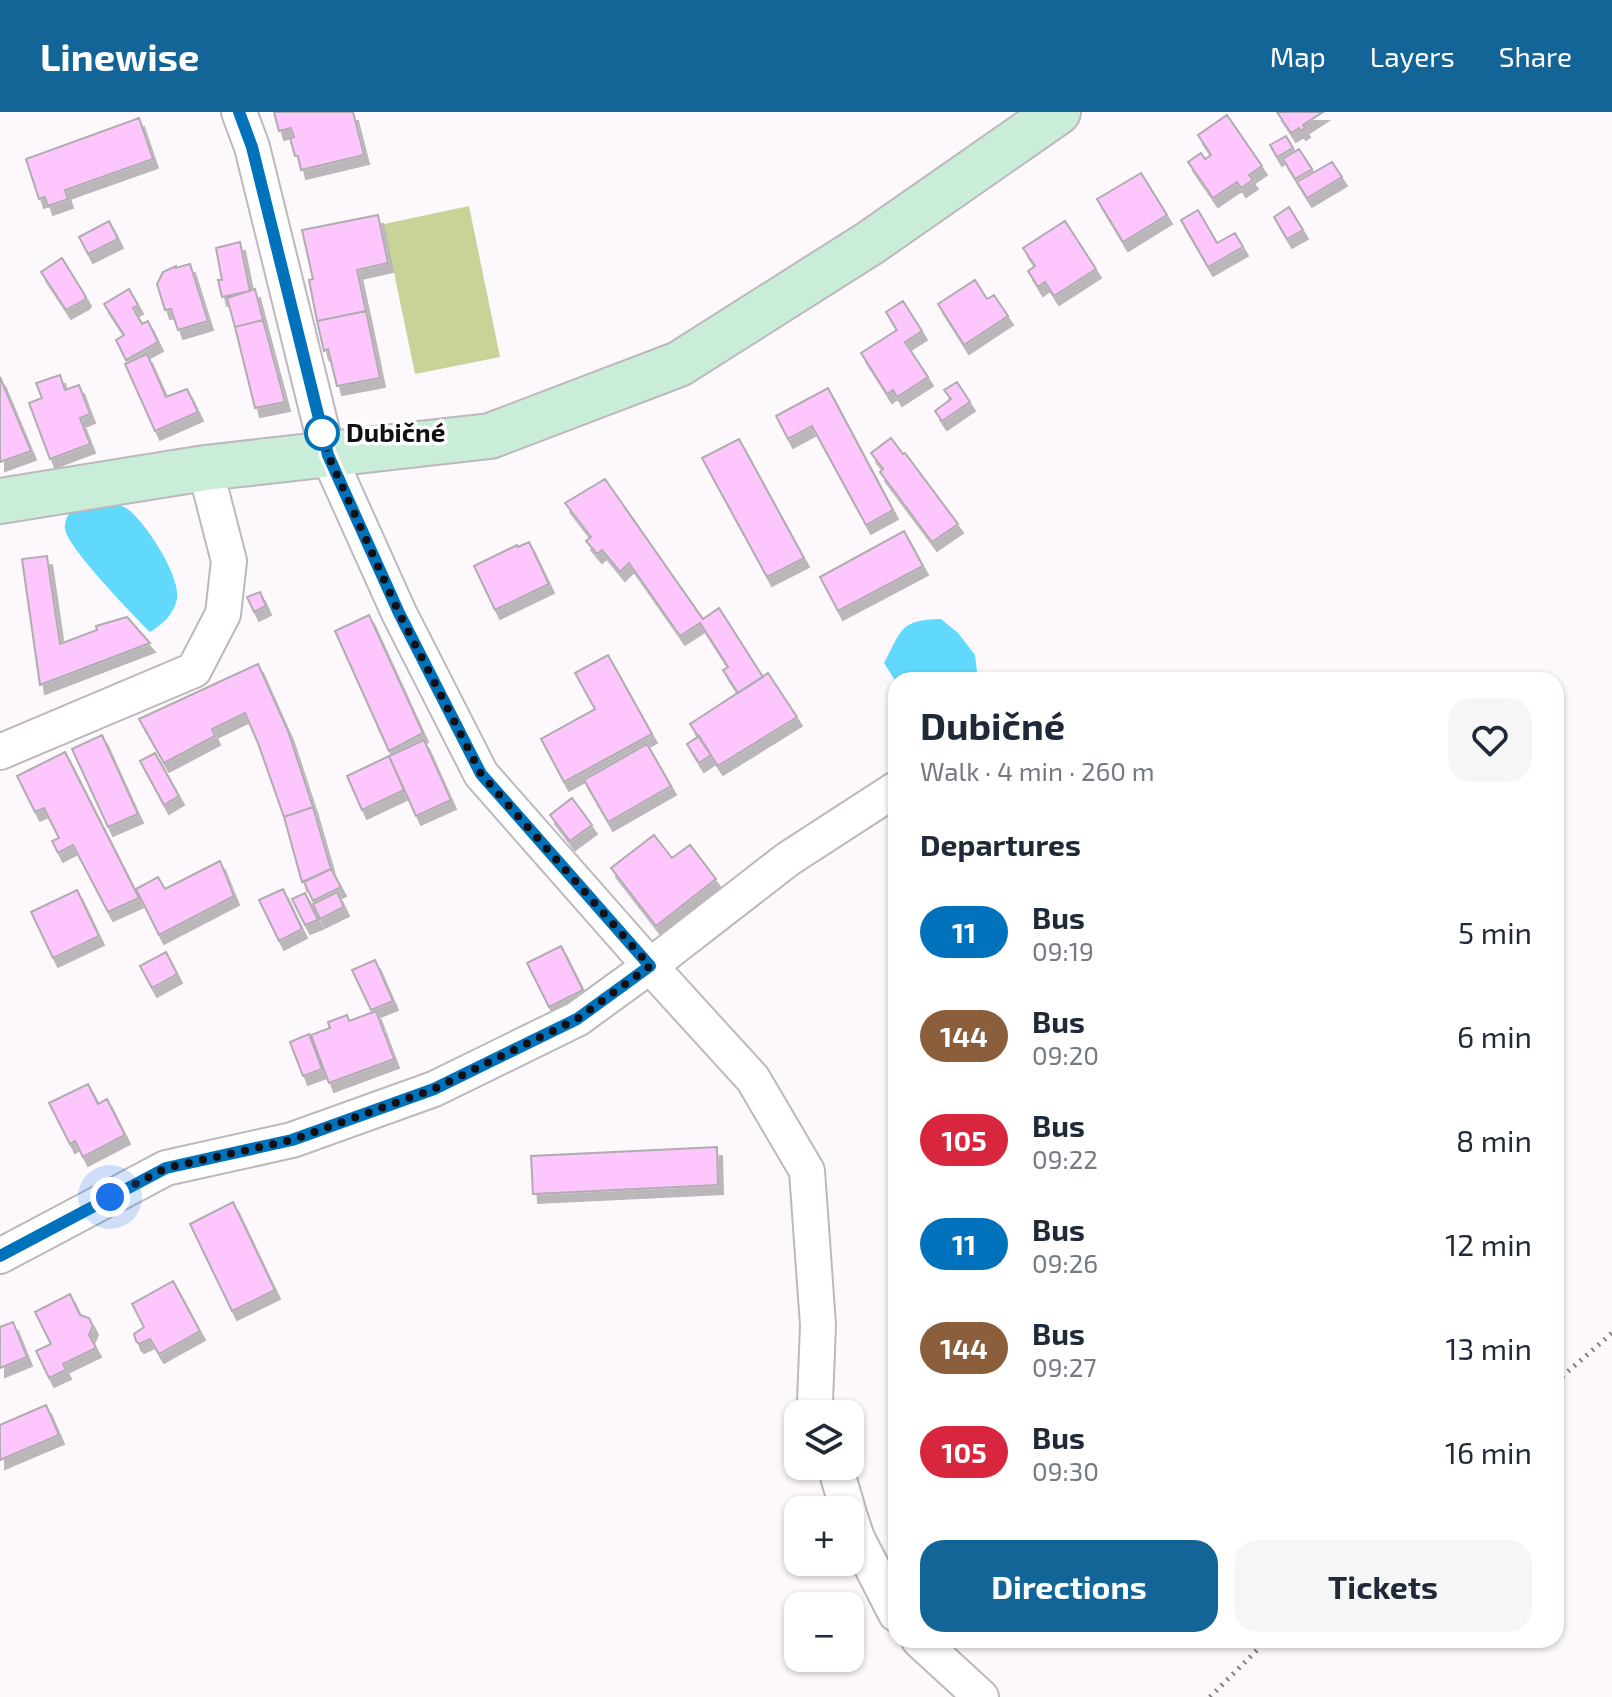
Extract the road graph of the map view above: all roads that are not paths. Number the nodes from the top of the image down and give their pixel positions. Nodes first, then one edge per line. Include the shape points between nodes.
1 (239, 112) edge
2 (1058, 112) edge
3 (328, 455) junction
4 (205, 468) junction
5 (0, 501) edge
6 (0, 752) edge
7 (888, 794) edge
8 (650, 966) junction
9 (0, 1256) edge
10 (815, 1400) edge
11 (864, 1552) edge
12 (888, 1598) edge
13 (928, 1648) edge
14 (981, 1697) edge

1 - 3 street
2 - 3 street via 870,243 679,364 490,436
3 - 4 street
3 - 8 street via 399,613 481,774
4 - 5 street
4 - 6 street via 229,561 223,614 194,670
7 - 8 street via 788,859
8 - 9 street via 577,1019 434,1089 292,1140 166,1168
8 - 10 street via 753,1079 807,1171 818,1325
11 - 12 street
13 - 14 street

